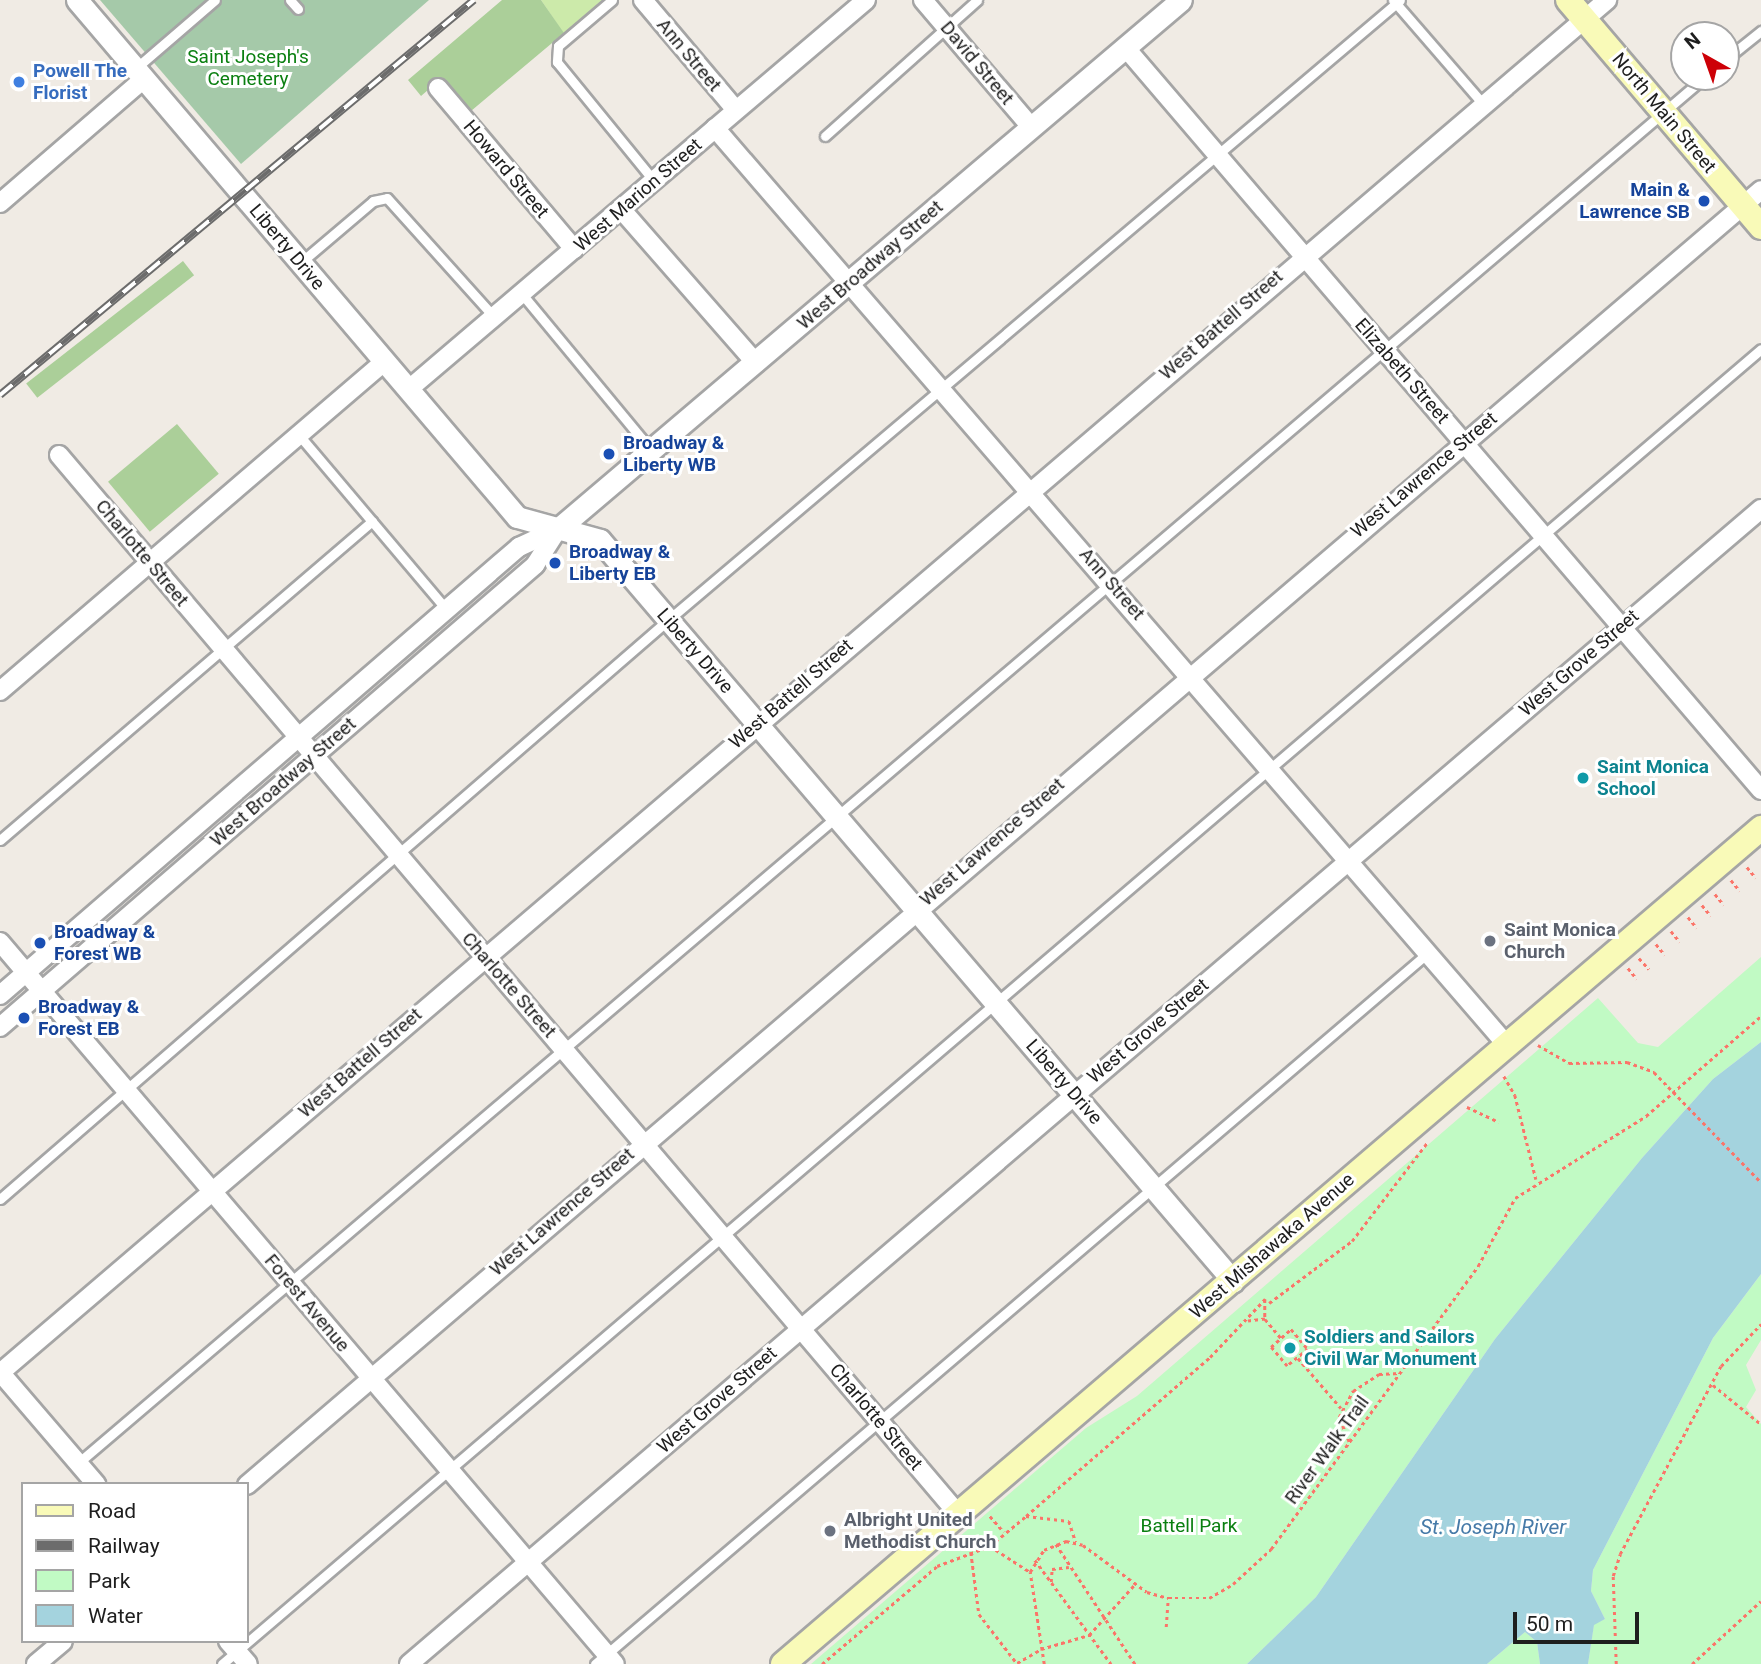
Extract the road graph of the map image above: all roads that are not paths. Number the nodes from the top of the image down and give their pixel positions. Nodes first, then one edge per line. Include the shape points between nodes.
1 (77, 0) edge
2 (215, 0) edge
3 (290, 0) edge
4 (611, 0) edge
5 (643, 0) edge
6 (866, 0) edge
7 (923, 0) edge
8 (977, 0) edge
9 (1181, 0) edge
10 (1568, 0) edge
11 (1607, 0) edge
12 (1396, 1) edge
13 (298, 9) dead end
14 (1584, 19) junction
15 (947, 27) junction
16 (1761, 31) edge
17 (1125, 47) junction
18 (1740, 48) edge
19 (140, 73) junction
20 (438, 88) dead end
21 (1689, 91) edge
22 (1483, 104) junction
23 (736, 110) junction
24 (1663, 113) junction
25 (1031, 127) junction
26 (715, 128) junction
27 (825, 136) dead end
28 (1216, 153) junction
29 (654, 181) junction
30 (1752, 198) edge
31 (0, 203) edge
32 (621, 209) junction
33 (1761, 227) edge
34 (574, 249) junction
35 (1303, 255) junction
36 (300, 263) junction
37 (851, 281) junction
38 (522, 294) junction
39 (494, 317) junction
40 (1383, 347) junction
41 (1761, 349) edge
42 (385, 361) junction
43 (756, 363) junction
44 (943, 387) junction
45 (409, 389) junction
46 (299, 435) junction
47 (1463, 442) junction
48 (651, 450) junction
49 (59, 455) dead end
50 (1031, 488) junction
51 (1761, 509) edge
52 (372, 521) junction
53 (558, 528) junction
54 (1544, 534) junction
55 (150, 562) junction
56 (1108, 580) junction
57 (447, 610) junction
58 (668, 620) junction
59 (1622, 625) junction
60 (222, 647) junction
61 (1190, 675) junction
62 (0, 691) edge
63 (757, 723) junction
64 (298, 738) junction
65 (313, 755) junction
66 (1269, 765) junction
67 (1761, 790) edge
68 (835, 815) junction
69 (1761, 828) edge
70 (0, 840) edge
71 (396, 854) junction
72 (1349, 860) junction
73 (915, 909) junction
74 (0, 942) edge
75 (1429, 952) junction
76 (484, 957) junction
77 (26, 972) junction
78 (42, 991) junction
79 (0, 995) edge
80 (995, 1002) junction
81 (0, 1027) edge
82 (563, 1049) junction
83 (1514, 1051) junction
84 (125, 1090) junction
85 (1073, 1094) junction
86 (642, 1142) junction
87 (1154, 1187) junction
88 (212, 1191) junction
89 (0, 1199) edge
90 (721, 1236) junction
91 (1233, 1281) junction
92 (291, 1283) junction
93 (800, 1328) junction
94 (0, 1372) edge
95 (370, 1378) junction
96 (880, 1420) junction
97 (78, 1463) junction
98 (448, 1468) junction
99 (94, 1482) edge
100 (248, 1484) edge
101 (959, 1514) junction
102 (529, 1562) junction
103 (61, 1643) edge
104 (238, 1652) edge
105 (606, 1661) edge
106 (36, 1664) edge
107 (222, 1664) edge
108 (409, 1664) edge
109 (783, 1664) edge

1 - 19 street, Liberty Drive
2 - 19 lane
3 - 13 lane
4 - 29 lane via 558,46 557,62
5 - 23 street, Ann Street
6 - 23 street, West Marion Street
7 - 15 street, David Street
8 - 15 lane
9 - 17 street, West Broadway Street
10 - 14 main road, North Main Street
11 - 14 street, West Battell Street
12 - 22 lane
12 - 28 lane
14 - 22 street, West Battell Street
14 - 24 main road, North Main Street
15 - 25 street, David Street
15 - 27 lane
16 - 18 lane
17 - 25 street, West Broadway Street
17 - 28 street, Elizabeth Street
19 - 31 street
19 - 36 street, Liberty Drive
20 - 34 street, Howard Street
21 - 24 lane
22 - 35 street, West Battell Street
23 - 26 street, West Marion Street
24 - 30 main road, North Main Street
24 - 40 lane
25 - 37 street, West Broadway Street
26 - 29 street, West Marion Street
26 - 37 street, Ann Street
28 - 35 street, Elizabeth Street
28 - 44 lane
29 - 32 street, West Marion Street
30 - 33 main road, North Main Street
30 - 47 street, West Lawrence Street
32 - 34 street, West Marion Street
32 - 43 street
34 - 38 street, West Marion Street
35 - 40 street, Elizabeth Street
35 - 50 street, West Battell Street
36 - 39 lane via 373,201 387,198
36 - 42 street, Liberty Drive
37 - 43 street, West Broadway Street
37 - 44 street, Ann Street
38 - 39 street, West Marion Street
38 - 48 lane
39 - 45 street, West Marion Street
40 - 47 street, Elizabeth Street
40 - 56 lane
41 - 54 lane
42 - 45 street, Liberty Drive
42 - 46 street
43 - 48 street, West Broadway Street
44 - 50 street, Ann Street
44 - 58 lane
45 - 53 street, Liberty Drive via 517,517
46 - 52 lane
46 - 55 street
47 - 54 street, Elizabeth Street
47 - 61 street, West Lawrence Street
48 - 53 street, West Broadway Street
49 - 55 street, Charlotte Street
50 - 56 street, Ann Street
50 - 63 street, West Battell Street
51 - 59 street, West Grove Street
52 - 57 lane
52 - 60 lane
53 - 57 street, West Broadway Street via 519,547
53 - 58 street, Liberty Drive via 600,540
53 - 65 street, West Broadway Street via 535,565
54 - 59 street, Elizabeth Street
54 - 66 lane
55 - 60 street, Charlotte Street
55 - 62 street
56 - 61 street, Ann Street
56 - 68 lane
57 - 64 street, West Broadway Street
58 - 63 street, Liberty Drive
58 - 71 lane
59 - 67 street, Elizabeth Street
59 - 72 street, West Grove Street
60 - 64 street, Charlotte Street
60 - 70 lane
61 - 66 street, Ann Street
61 - 73 street, West Lawrence Street
63 - 68 street, Liberty Drive
63 - 76 street, West Battell Street
64 - 65 street, Charlotte Street
64 - 77 street, West Broadway Street
65 - 71 street, Charlotte Street
65 - 78 street, West Broadway Street
66 - 72 street, Ann Street
66 - 80 lane
68 - 73 street, Liberty Drive
68 - 82 lane
69 - 83 main road, West Mishawaka Avenue
71 - 76 street, Charlotte Street
71 - 84 lane
72 - 75 street, Ann Street
72 - 85 street, West Grove Street
73 - 80 street, Liberty Drive
73 - 86 street, West Lawrence Street
74 - 77 street, Forest Avenue
75 - 83 street, Ann Street
75 - 87 lane
76 - 82 street, Charlotte Street
76 - 88 street, West Battell Street
77 - 78 street, Forest Avenue
77 - 79 street, West Broadway Street
78 - 81 street, West Broadway Street
78 - 84 street, Forest Avenue
80 - 85 street, Liberty Drive
80 - 90 lane
82 - 86 street, Charlotte Street
82 - 92 lane
83 - 91 main road, West Mishawaka Avenue
84 - 88 street, Forest Avenue
84 - 89 lane
85 - 87 street, Liberty Drive
85 - 93 street, West Grove Street
86 - 90 street, Charlotte Street
86 - 95 street, West Lawrence Street
87 - 91 street, Liberty Drive
87 - 96 lane
88 - 92 street, Forest Avenue
88 - 94 street, West Battell Street
90 - 93 street, Charlotte Street
90 - 98 lane
91 - 101 main road, West Mishawaka Avenue
92 - 95 street, Forest Avenue
92 - 97 lane
93 - 96 street, Charlotte Street
93 - 102 street, West Grove Street
94 - 97 street
95 - 98 street, Forest Avenue
95 - 100 street, West Lawrence Street
96 - 101 street, Charlotte Street
96 - 105 lane
97 - 99 street
98 - 102 street, Forest Avenue
98 - 104 lane
101 - 109 main road, West Mishawaka Avenue
102 - 105 street, Forest Avenue
102 - 108 street, West Grove Street
103 - 106 street
104 - 107 lane

